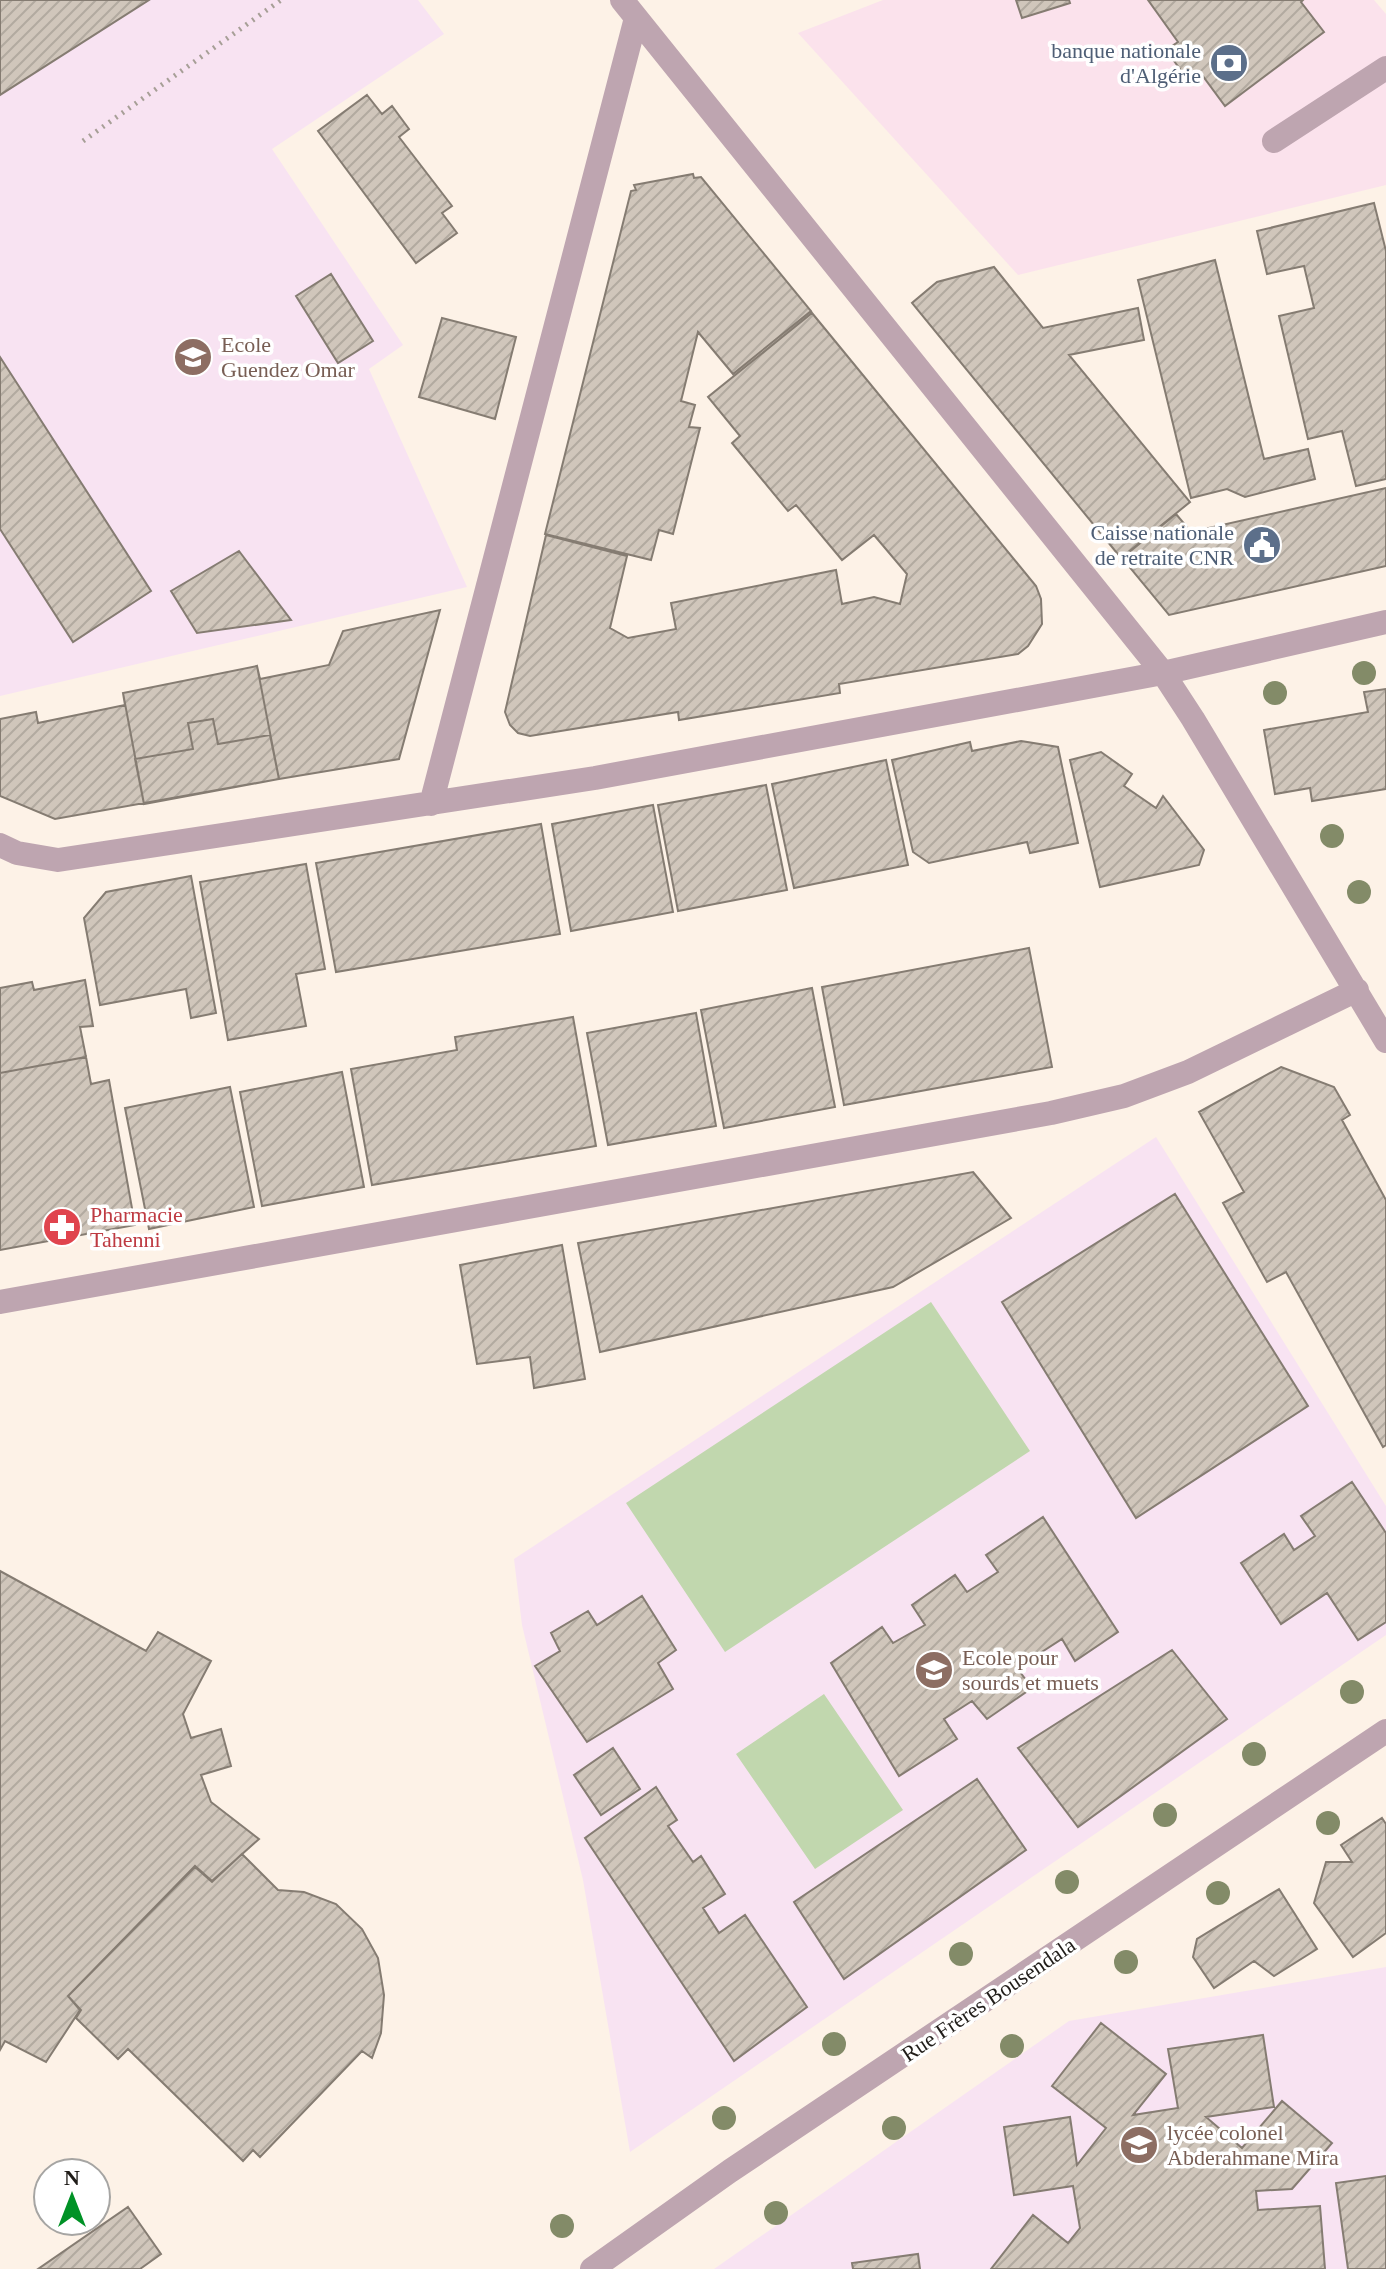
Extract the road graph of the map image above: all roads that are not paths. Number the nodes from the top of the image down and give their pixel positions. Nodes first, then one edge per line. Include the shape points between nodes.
1 (629, 9) edge
2 (1386, 68) edge
3 (1274, 141) dead end
4 (1386, 622) edge
5 (1163, 673) junction
6 (431, 804) junction
7 (0, 845) edge
8 (1357, 990) junction
9 (1386, 1041) edge
10 (0, 1302) edge
11 (1386, 1731) edge
12 (592, 2269) edge

1 - 5 street
1 - 6 street
2 - 3 street
4 - 5 street
5 - 6 street
5 - 8 street
6 - 7 street via 58,860
8 - 9 street
8 - 10 street via 1188,1072 1124,1096 1051,1113
11 - 12 street, Rue Frères Bousendala

